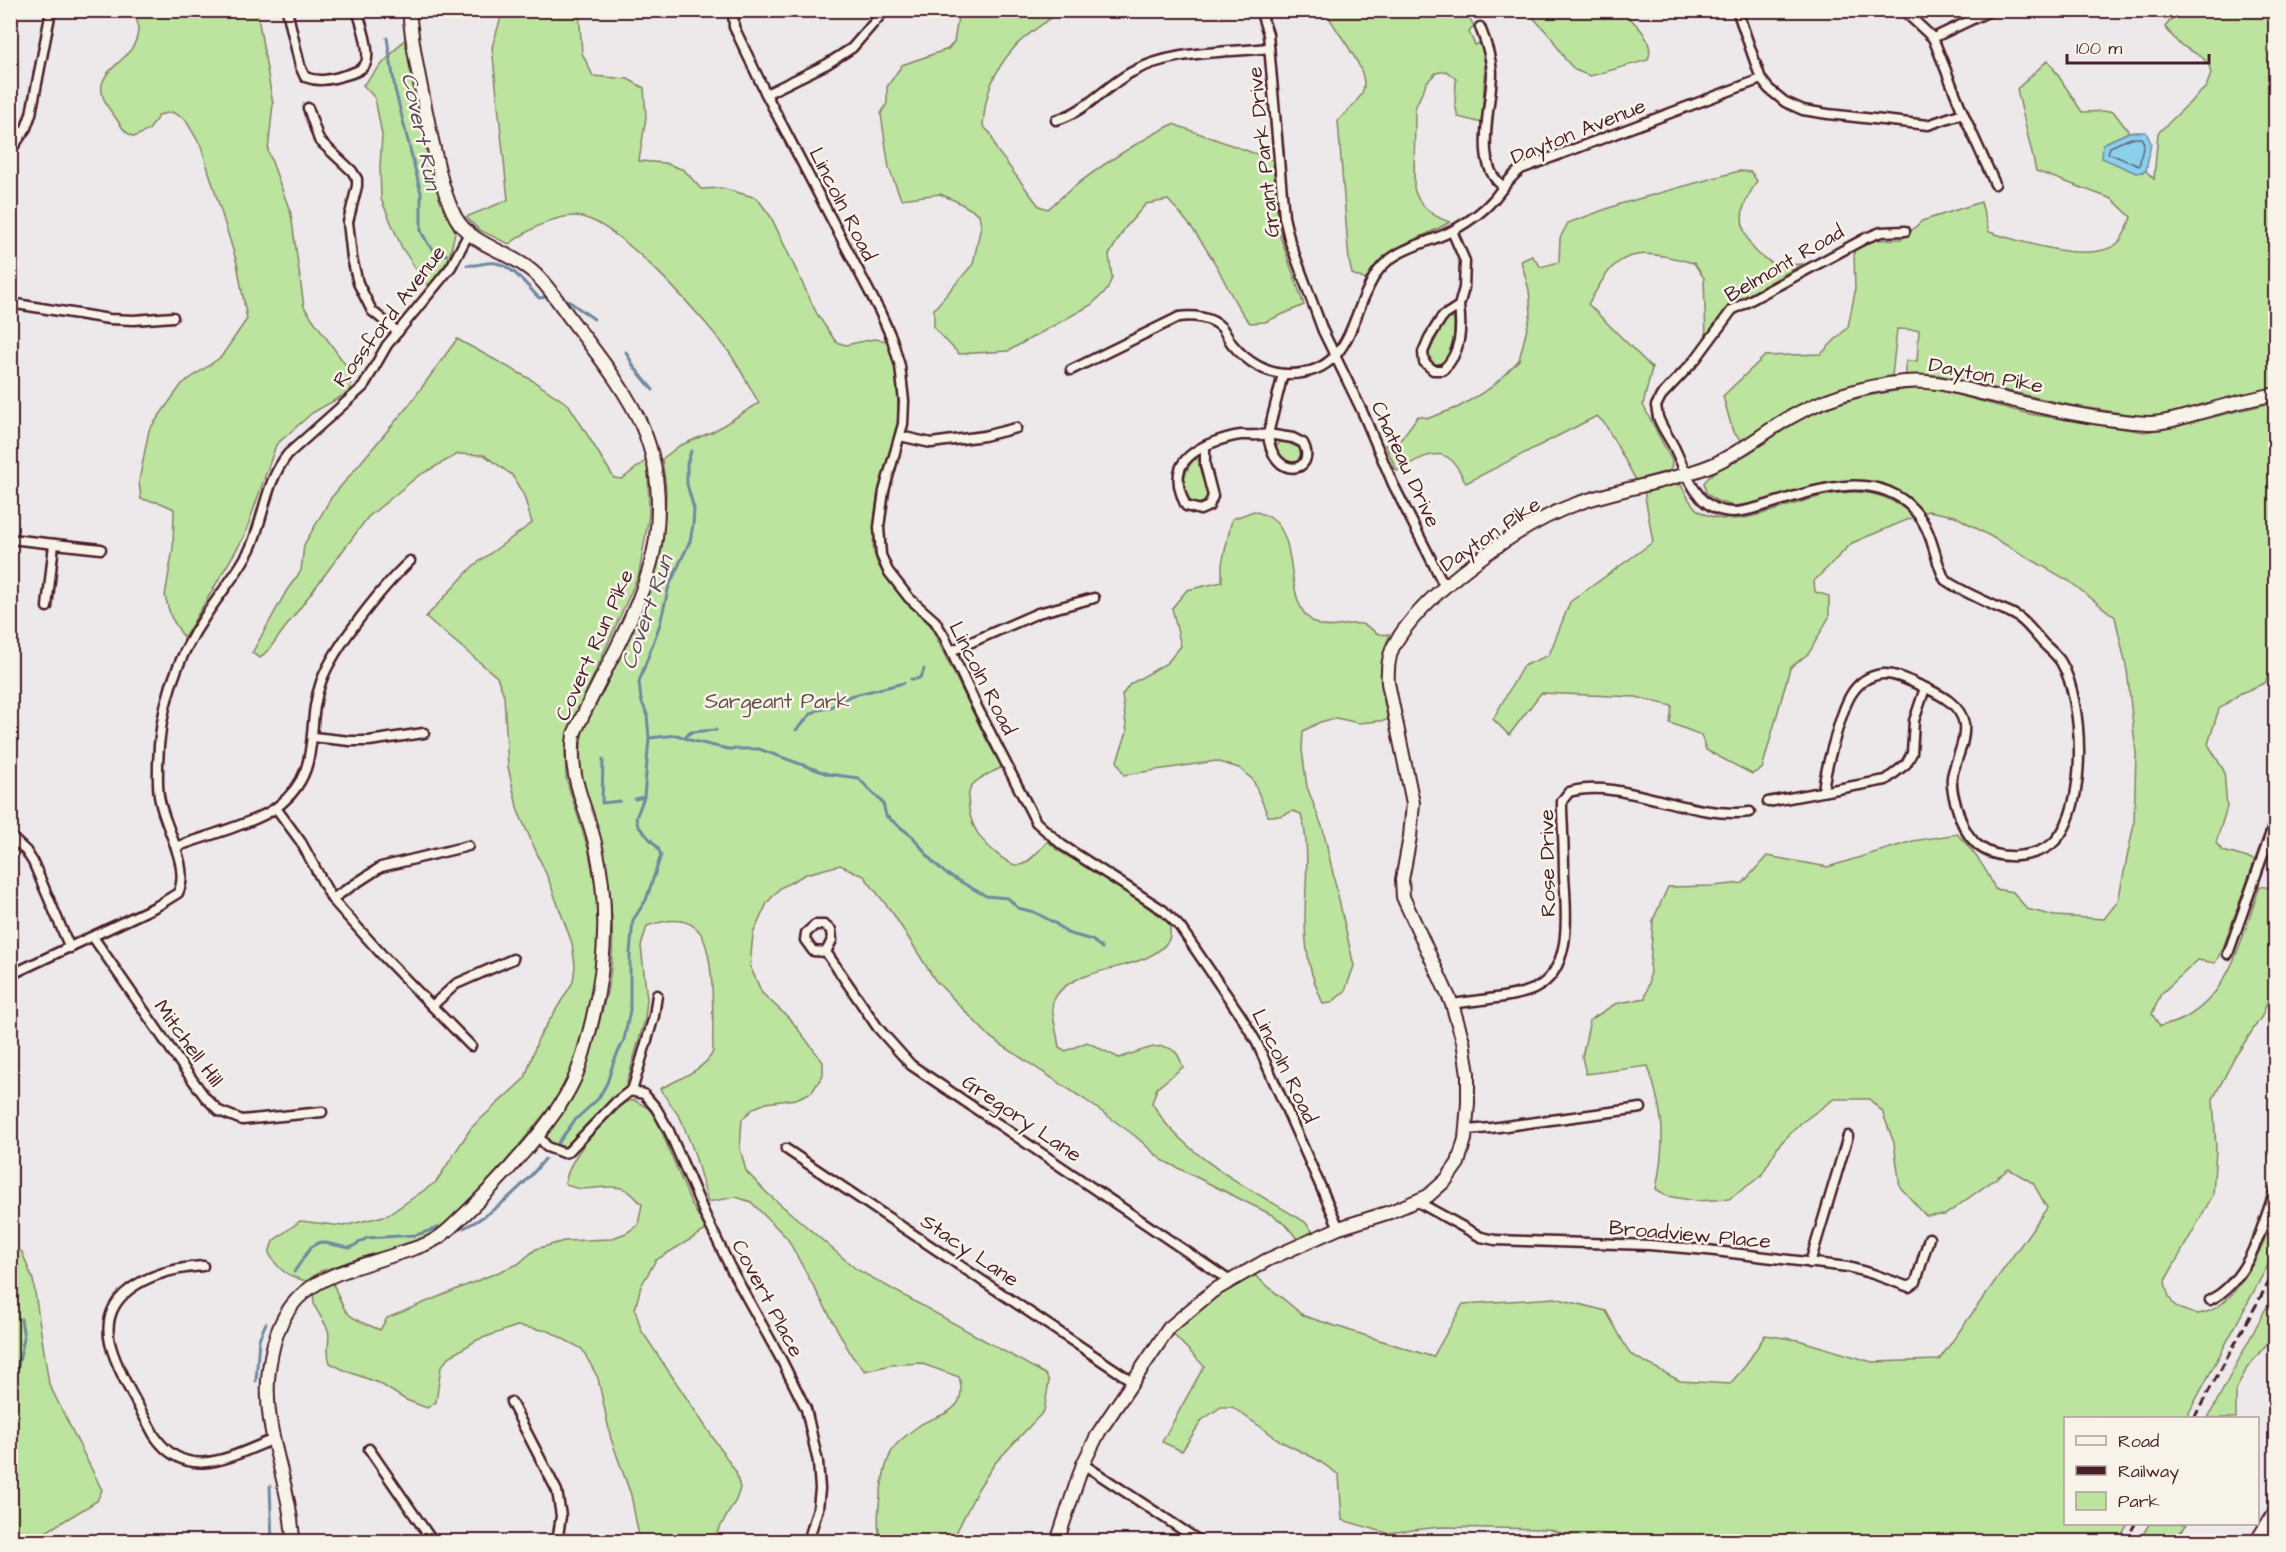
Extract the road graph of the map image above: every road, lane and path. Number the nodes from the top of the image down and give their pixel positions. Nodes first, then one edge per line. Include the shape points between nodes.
1 (287, 10) edge
2 (357, 10) edge
3 (409, 10) edge
4 (733, 10) edge
5 (885, 10) edge
6 (1260, 10) edge
7 (1737, 10) edge
8 (1903, 10) edge
9 (1992, 10) edge
10 (50, 16) dead end
11 (1480, 27) dead end
12 (1933, 38) junction
13 (1269, 48) junction
14 (1761, 79) junction
15 (766, 94) junction
16 (308, 108) dead end
17 (1963, 113) junction
18 (1056, 120) dead end
19 (10, 152) edge
20 (1995, 184) dead end
21 (1503, 186) junction
22 (1452, 231) junction
23 (1905, 231) dead end
24 (469, 233) junction
25 (10, 303) edge
26 (1459, 306) junction
27 (173, 317) dead end
28 (398, 332) junction
29 (1335, 354) junction
30 (1071, 370) dead end
31 (1283, 374) junction
32 (2276, 394) edge
33 (1016, 428) dead end
34 (1268, 434) junction
35 (900, 436) junction
36 (1205, 446) junction
37 (1688, 474) junction
38 (10, 539) edge
39 (54, 544) junction
40 (101, 549) dead end
41 (410, 561) dead end
42 (1445, 587) junction
43 (1094, 598) dead end
44 (47, 608) dead end
45 (951, 651) junction
46 (1925, 688) junction
47 (424, 733) dead end
48 (313, 737) junction
49 (1823, 791) junction
50 (1768, 802) dead end
51 (276, 808) junction
52 (1750, 812) dead end
53 (2276, 818) edge
54 (10, 836) edge
55 (468, 846) dead end
56 (176, 847) junction
57 (332, 899) junction
58 (93, 937) junction
59 (70, 948) junction
60 (826, 952) dead end
61 (2228, 954) dead end
62 (513, 959) dead end
63 (10, 975) edge
64 (657, 995) dead end
65 (1452, 1004) junction
66 (432, 1006) junction
67 (471, 1046) dead end
68 (632, 1091) junction
69 (1641, 1108) dead end
70 (322, 1112) dead end
71 (1467, 1130) junction
72 (537, 1134) junction
73 (1848, 1136) dead end
74 (786, 1149) dead end
75 (2276, 1187) edge
76 (1418, 1202) junction
77 (1339, 1228) junction
78 (1929, 1238) dead end
79 (1810, 1263) junction
80 (203, 1266) dead end
81 (1230, 1281) junction
82 (2210, 1300) dead end
83 (1132, 1382) junction
84 (511, 1401) dead end
85 (272, 1440) junction
86 (369, 1449) dead end
87 (1083, 1464) junction
88 (2276, 1510) edge
89 (293, 1542) edge
90 (433, 1542) edge
91 (557, 1542) edge
92 (808, 1542) edge
93 (1057, 1542) edge
94 (1201, 1542) edge
95 (2256, 1542) edge

1 - 2 street via 305,77 321,81 355,72 366,63 366,41
3 - 24 street, Covert Run Pike via 444,188 457,220
4 - 15 street, Lincoln Road via 734,27
5 - 15 street via 845,53
6 - 13 street, Grant Park Drive
7 - 14 street
8 - 12 street
9 - 12 street
10 - 19 street via 31,114
11 - 21 street via 1492,71 1486,163 1493,178
12 - 17 street
13 - 18 street via 1154,63 1130,72 1080,109
13 - 29 street, Grant Park Drive via 1284,217 1310,302
14 - 17 street via 1785,102 1803,110 1928,125
14 - 21 street, Dayton Avenue via 1530,165
15 - 35 street, Lincoln Road via 892,339 904,401
16 - 28 street via 319,140 357,179 348,222 358,283 372,311
17 - 20 street
21 - 22 street, Dayton Avenue via 1485,208
22 - 26 street via 1465,261
22 - 29 street, Dayton Avenue via 1402,252 1381,267 1352,329
23 - 37 street, Belmont Road via 1881,232 1857,242 1732,310 1656,406 1661,426
24 - 28 street, Rossford Avenue via 451,267
24 - 72 street, Covert Run Pike via 534,273 593,346 642,425 653,453 657,480 656,540 650,568 574,734 573,772 600,868 606,925 602,972 590,1031 573,1082
25 - 27 street via 109,319
26 - 26 street via 1438,321 1423,352 1424,362 1433,370 1443,370 1451,363 1462,327
28 - 56 street, Rossford Avenue via 363,387 281,463 242,565 204,616 172,678 160,732 158,773 159,800
29 - 31 street, Dayton Avenue via 1330,362 1313,371
29 - 42 street, Chateau Drive via 1393,484
30 - 31 street, Dayton Avenue via 1179,317 1189,316 1216,323 1247,358 1268,371
31 - 34 street
32 - 37 street, Dayton Pike via 2149,423 2069,411 1946,383 1902,383 1825,400 1788,418 1715,464
33 - 35 street via 931,443
34 - 34 street via 1280,464 1289,469 1303,463 1303,443
34 - 36 street via 1228,437
35 - 45 street, Lincoln Road via 884,491 880,555 900,587 935,621
36 - 36 street via 1191,453 1178,475 1186,506 1200,510 1209,506 1213,496 1205,465
37 - 42 street, Dayton Pike via 1611,493 1541,519
37 - 46 street via 1703,501 1724,511 1744,513 1799,495 1848,486 1888,490 1915,511 1933,541 1945,580 2018,617 2061,662 2077,716 2079,773 2067,820 2052,844 2011,856 1991,854 1972,841 1962,828 1951,789 1964,724 1955,707
38 - 39 street
39 - 40 street
39 - 44 street
41 - 48 street via 377,598 326,670 318,693
42 - 65 street, Dayton Pike via 1396,640 1387,671 1413,803 1403,897
43 - 45 street via 1038,613
45 - 77 street, Lincoln Road via 1036,822 1062,845 1163,910 1180,927 1234,1006 1271,1072
46 - 49 street via 1914,721 1912,753 1906,764 1886,780
46 - 49 street via 1893,674 1872,677 1857,686 1844,706
47 - 48 street via 369,741
48 - 51 street via 306,771
49 - 50 street
51 - 56 street
51 - 57 street
52 - 65 street, Rose Drive via 1700,811 1595,789 1569,792 1562,801 1566,929 1552,975 1528,991
53 - 61 street
54 - 59 street via 33,862
55 - 57 street via 381,867
56 - 58 street, Rossford Avenue via 182,882 174,897
57 - 66 street
58 - 59 street, Rossford Avenue
58 - 70 street, Mitchell Hill via 181,1064 219,1111 242,1120
59 - 63 street, Rossford Avenue
60 - 81 street, Gregory Lane via 878,1028 911,1065
62 - 66 street via 456,984
64 - 68 street
65 - 71 street, Dayton Pike via 1468,1074
66 - 67 street
68 - 72 street via 563,1154 547,1147
68 - 92 street, Covert Place via 645,1095 669,1131 705,1217 806,1409 820,1489
69 - 71 street
71 - 76 street, Dayton Pike via 1452,1171 1435,1191
72 - 85 street, Covert Run Pike via 480,1200 443,1235 327,1277 298,1297 280,1328 272,1353 267,1402
73 - 79 street
74 - 83 street, Stacy Lane
75 - 82 street via 2258,1237 2236,1280
76 - 77 street, Dayton Pike
76 - 79 street, Broadview Place via 1481,1237 1495,1240 1652,1246
77 - 81 street, Dayton Pike
78 - 79 street, Broadview Place via 1916,1282 1909,1287 1865,1271
80 - 85 street via 151,1276 123,1296 110,1319 114,1356 161,1446 181,1460 218,1461
81 - 83 street, Dayton Pike via 1169,1328
83 - 87 street, Dayton Pike
84 - 91 street via 557,1491 561,1516
85 - 89 street, Covert Run Pike
86 - 90 street
87 - 93 street, Dayton Pike
87 - 94 street
88 - 95 street

